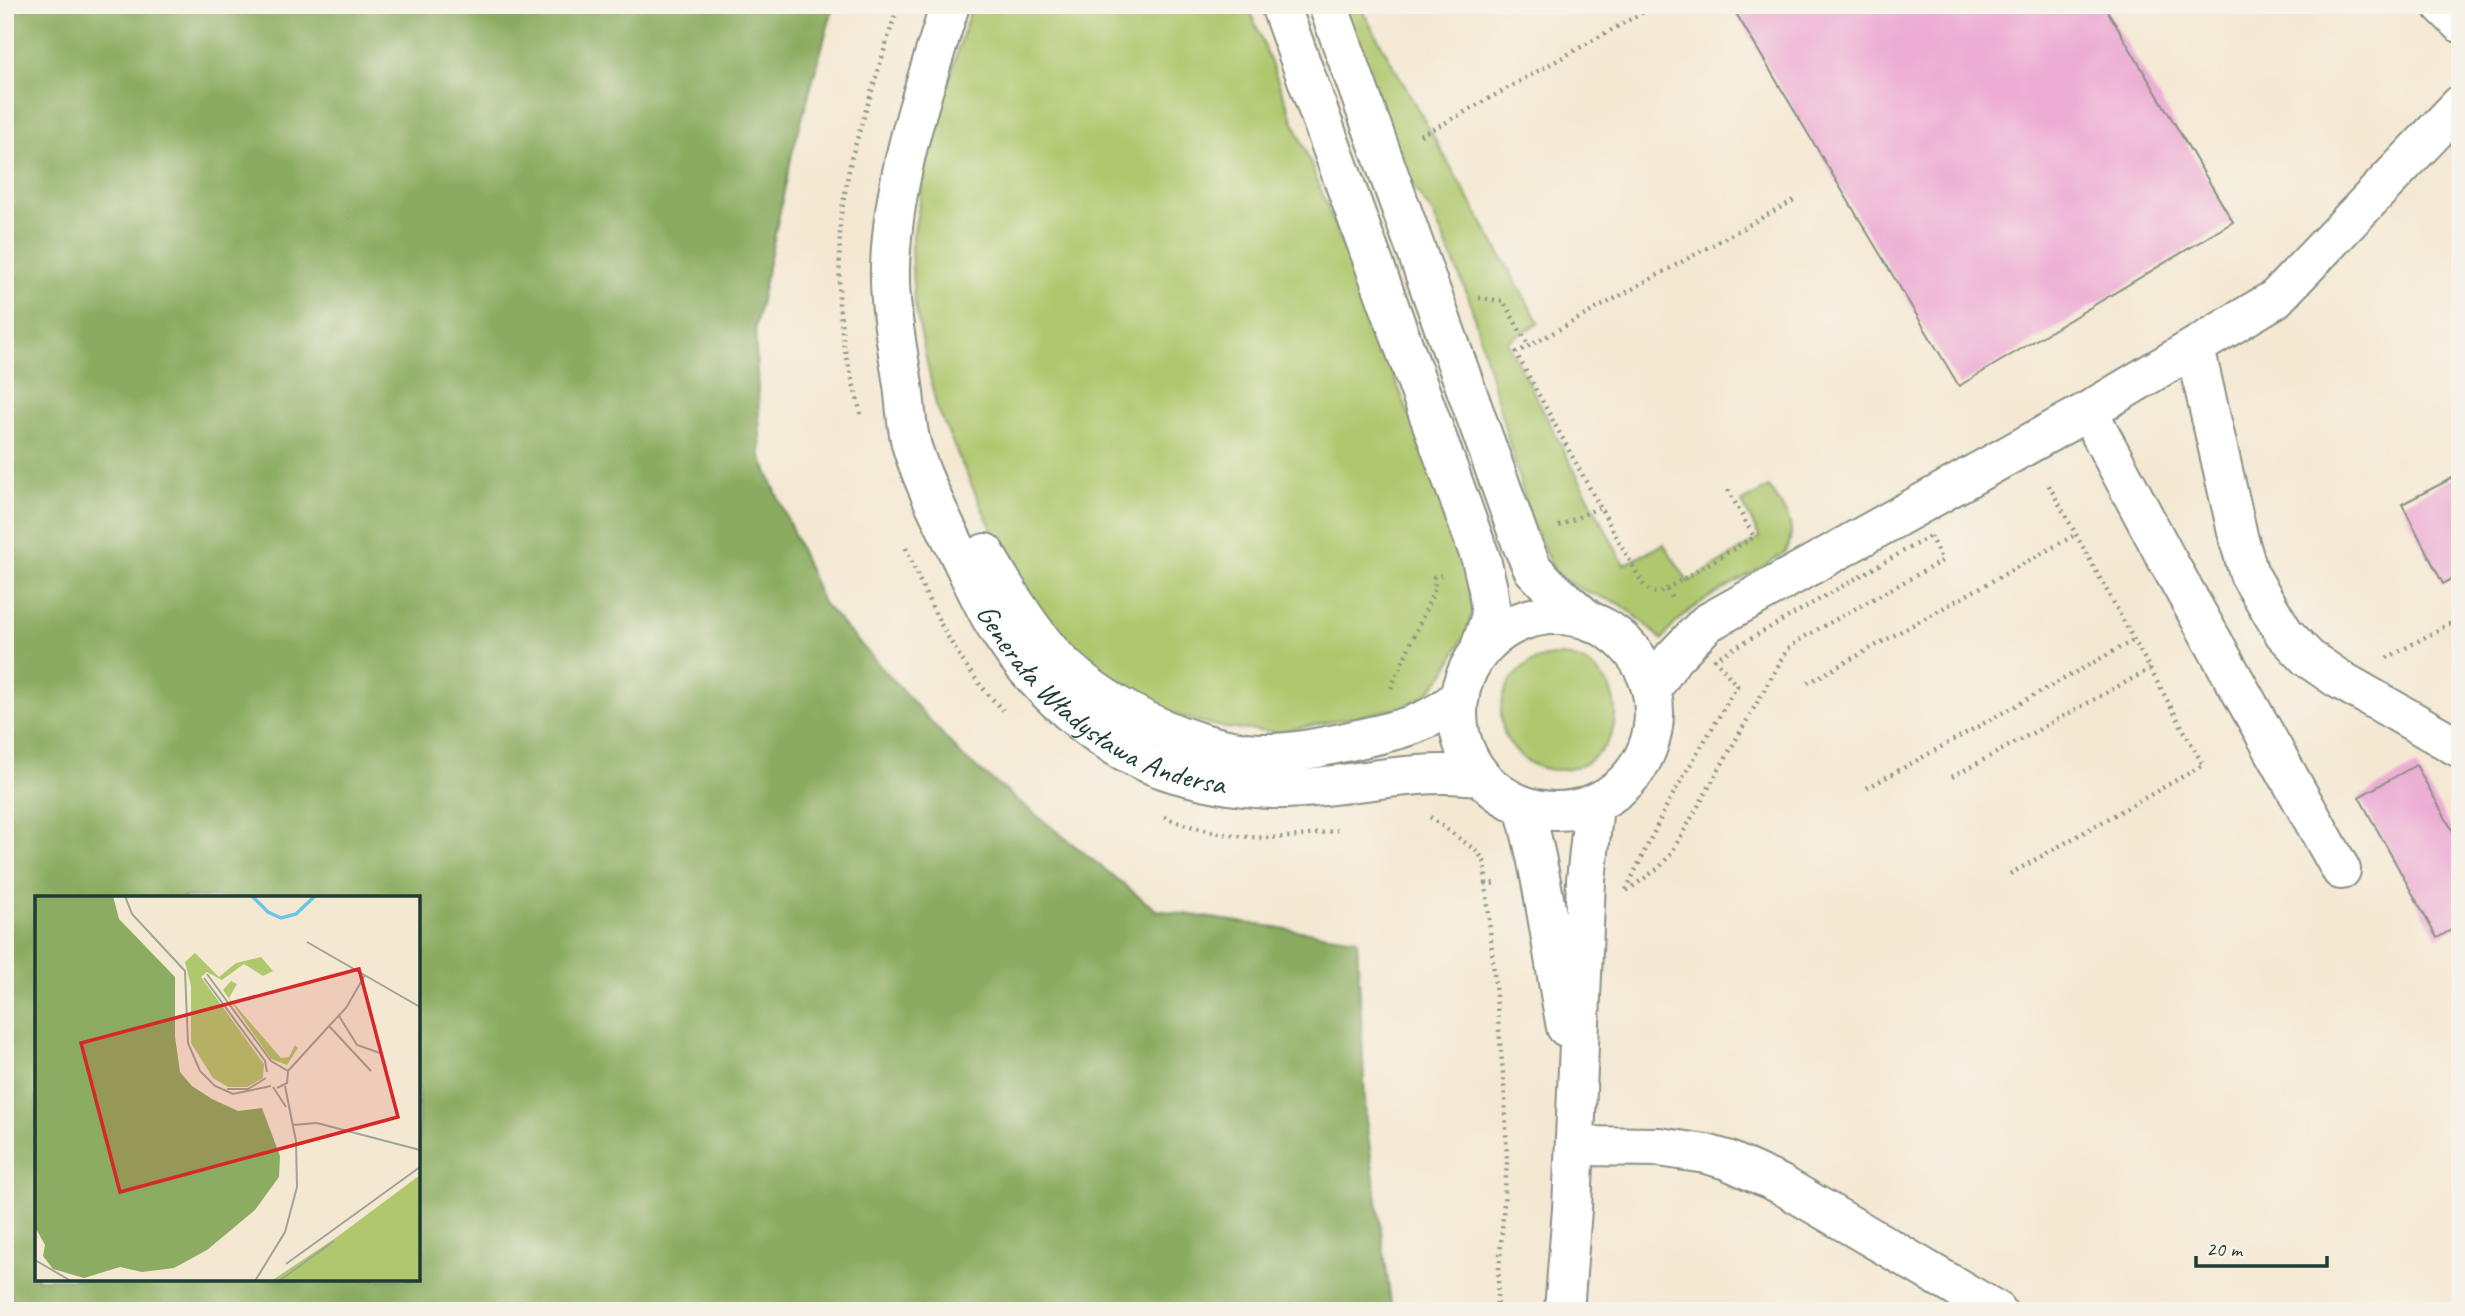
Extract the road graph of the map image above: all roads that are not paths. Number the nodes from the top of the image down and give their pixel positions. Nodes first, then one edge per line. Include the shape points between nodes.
1 (950, 5) edge
2 (1280, 5) edge
3 (1328, 5) edge
4 (2442, 5) edge
5 (2460, 23) edge
6 (2460, 106) edge
7 (2195, 348) junction
8 (901, 370) junction
9 (2088, 411) junction
10 (1588, 620) junction
11 (1479, 651) junction
12 (1652, 689) junction
13 (1460, 696) junction
14 (2458, 747) edge
15 (1477, 776) junction
16 (1594, 805) junction
17 (1524, 807) junction
18 (2341, 870) dead end
19 (1576, 1084) junction
20 (1576, 1146) junction
21 (1563, 1311) edge
22 (1997, 1311) edge

1 - 8 street, Generała Władysława Andersa via 906,149 896,200 890,269 894,341
2 - 11 street via 1481,559 1491,617
3 - 10 street via 1521,542 1533,569
4 - 5 street
6 - 7 street via 2275,299
7 - 9 street
7 - 14 street via 2249,573 2284,633 2308,658 2337,678
8 - 13 street, Generała Władysława Andersa via 1006,591 1058,659 1091,688 1137,717 1219,746 1279,753 1412,725 1448,708
8 - 15 street, Generała Władysława Andersa via 912,448 992,620 1040,682 1087,726 1158,766 1236,786 1313,788 1423,773
9 - 12 street via 1707,623 1673,658
9 - 18 street
10 - 11 street via 1558,615 1528,618 1501,631
10 - 12 street via 1614,634 1635,654
11 - 13 street via 1464,677
12 - 16 street via 1651,740 1639,767 1619,789
13 - 15 street via 1462,744
15 - 17 street via 1502,797
16 - 17 street via 1559,812
16 - 19 street
17 - 19 street via 1537,854
19 - 20 street
20 - 21 street
20 - 22 street via 1659,1147 1727,1160 1780,1184

